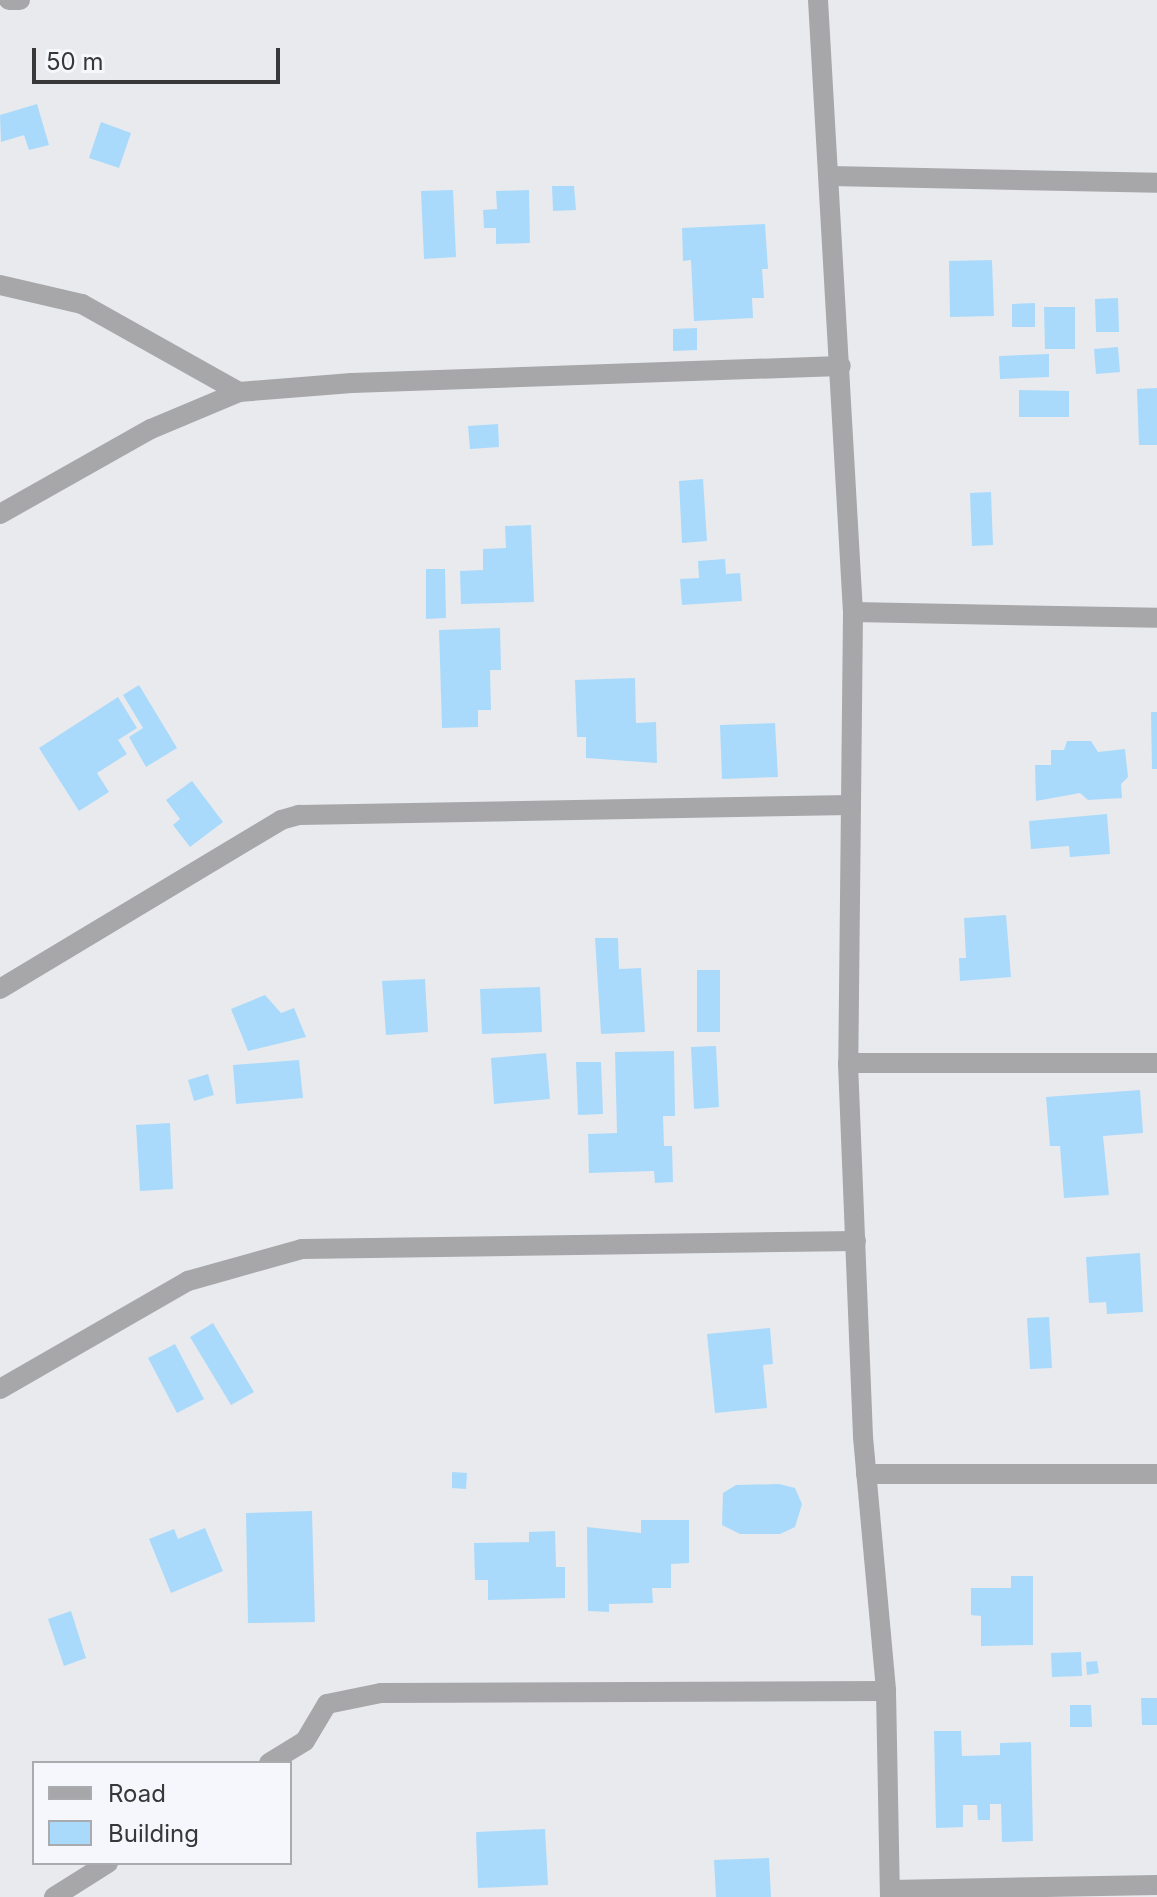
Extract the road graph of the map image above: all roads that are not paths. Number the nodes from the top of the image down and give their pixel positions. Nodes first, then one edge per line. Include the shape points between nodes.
1 (9, 0) edge
2 (20, 0) edge
3 (818, 0) edge
4 (830, 176) junction
5 (1157, 183) edge
6 (0, 285) edge
7 (841, 366) junction
8 (239, 392) junction
9 (0, 514) edge
10 (853, 612) junction
11 (1157, 618) edge
12 (850, 805) junction
13 (0, 989) edge
14 (848, 1063) junction
15 (1157, 1063) edge
16 (856, 1241) junction
17 (0, 1389) edge
18 (866, 1474) junction
19 (1157, 1474) edge
20 (886, 1691) junction
21 (272, 1761) edge
22 (105, 1865) edge
23 (1157, 1885) edge
24 (890, 1893) edge
25 (54, 1897) edge

1 - 2 street
3 - 4 street
4 - 5 street
4 - 7 street
6 - 8 street via 82,304
7 - 8 street via 352,383
7 - 10 street
8 - 9 street via 151,429
10 - 11 street
10 - 12 street
12 - 13 street via 299,815 281,820
12 - 14 street
14 - 15 street
14 - 16 street
16 - 17 street via 302,1249 188,1281
16 - 18 street
18 - 19 street
18 - 20 street
20 - 21 street via 381,1693 327,1704 305,1741
20 - 24 street
22 - 25 street
23 - 24 street

